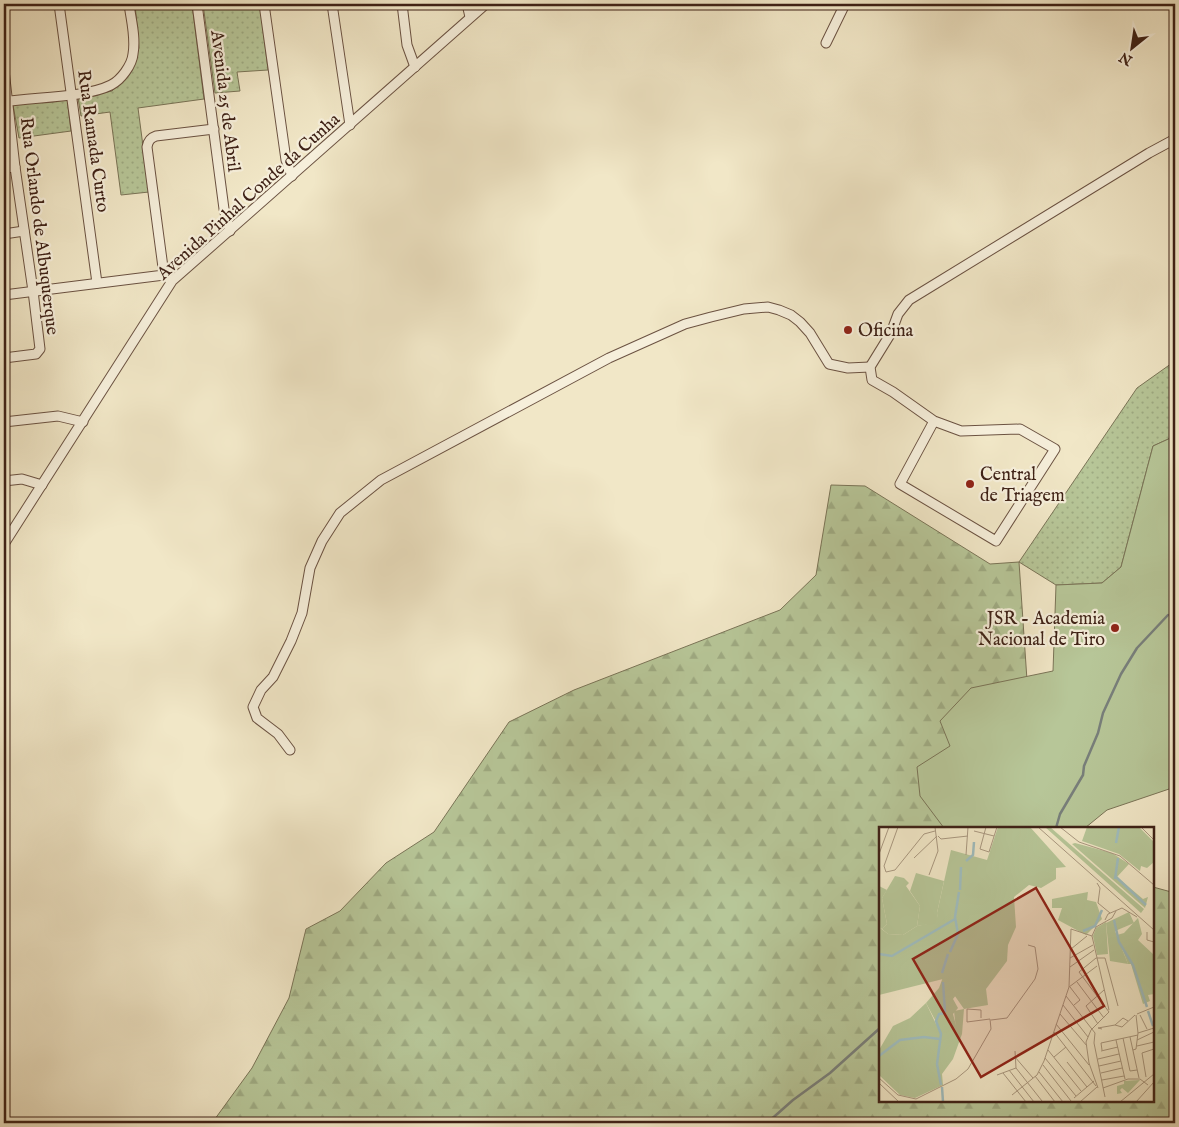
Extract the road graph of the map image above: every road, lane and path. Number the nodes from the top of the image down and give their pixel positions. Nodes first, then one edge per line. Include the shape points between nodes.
1 (59, 4) edge
2 (129, 4) edge
3 (197, 4) edge
4 (264, 4) edge
5 (332, 4) edge
6 (402, 4) edge
7 (467, 4) edge
8 (486, 4) edge
9 (845, 4) edge
10 (470, 17) junction
11 (826, 43) dead end
12 (415, 67) junction
13 (4, 70) edge
14 (71, 94) junction
15 (6, 101) edge
16 (350, 125) junction
17 (214, 129) junction
18 (1175, 139) edge
19 (15, 167) junction
20 (4, 168) edge
21 (292, 176) junction
22 (230, 231) junction
23 (24, 232) junction
24 (4, 234) edge
25 (164, 275) junction
26 (172, 282) junction
27 (97, 283) junction
28 (33, 291) junction
29 (4, 295) edge
30 (4, 358) edge
31 (870, 368) junction
32 (934, 421) junction
33 (4, 422) edge
34 (83, 422) junction
35 (4, 481) edge
36 (42, 485) junction
37 (4, 544) edge
38 (290, 750) dead end

1 - 14 street, Rua Ramada Curto
2 - 14 street via 134,39 133,56 127,68 112,84
3 - 17 street, Avenida 25 de Abril
4 - 21 street via 286,160
5 - 16 street
6 - 12 street via 407,45
7 - 10 street
8 - 10 street, Avenida Pinhal Conde da Cunha
9 - 11 street
10 - 12 street, Avenida Pinhal Conde da Cunha
12 - 16 street, Avenida Pinhal Conde da Cunha
13 - 15 street, Rua Orlando de Albuquerque
14 - 15 street
14 - 27 street, Rua Ramada Curto
15 - 19 street, Rua Orlando de Albuquerque
16 - 21 street, Avenida Pinhal Conde da Cunha
17 - 22 street, Avenida 25 de Abril via 224,209
17 - 25 street via 156,136 148,142
18 - 31 street via 909,300 898,314 891,333
19 - 20 street
19 - 23 street, Rua Orlando de Albuquerque
21 - 22 street, Avenida Pinhal Conde da Cunha
22 - 26 street, Avenida Pinhal Conde da Cunha
23 - 24 street
23 - 28 street, Rua Orlando de Albuquerque
25 - 26 street
25 - 27 street
26 - 34 street, Avenida Pinhal Conde da Cunha
27 - 28 street
28 - 29 street
28 - 30 street, Rua Orlando de Albuquerque via 40,349 36,354
31 - 32 street via 872,380
31 - 38 street via 830,364 810,333 791,315 768,308 744,309 685,324 609,358 381,480 340,513 322,540 310,568 302,614 273,677 261,690 254,707 256,718 278,734
32 - 32 street via 900,484 996,541 1055,449 1020,429 961,431
33 - 34 street via 58,416
34 - 36 street, Avenida Pinhal Conde da Cunha
35 - 36 street via 22,478
36 - 37 street, Avenida Pinhal Conde da Cunha

